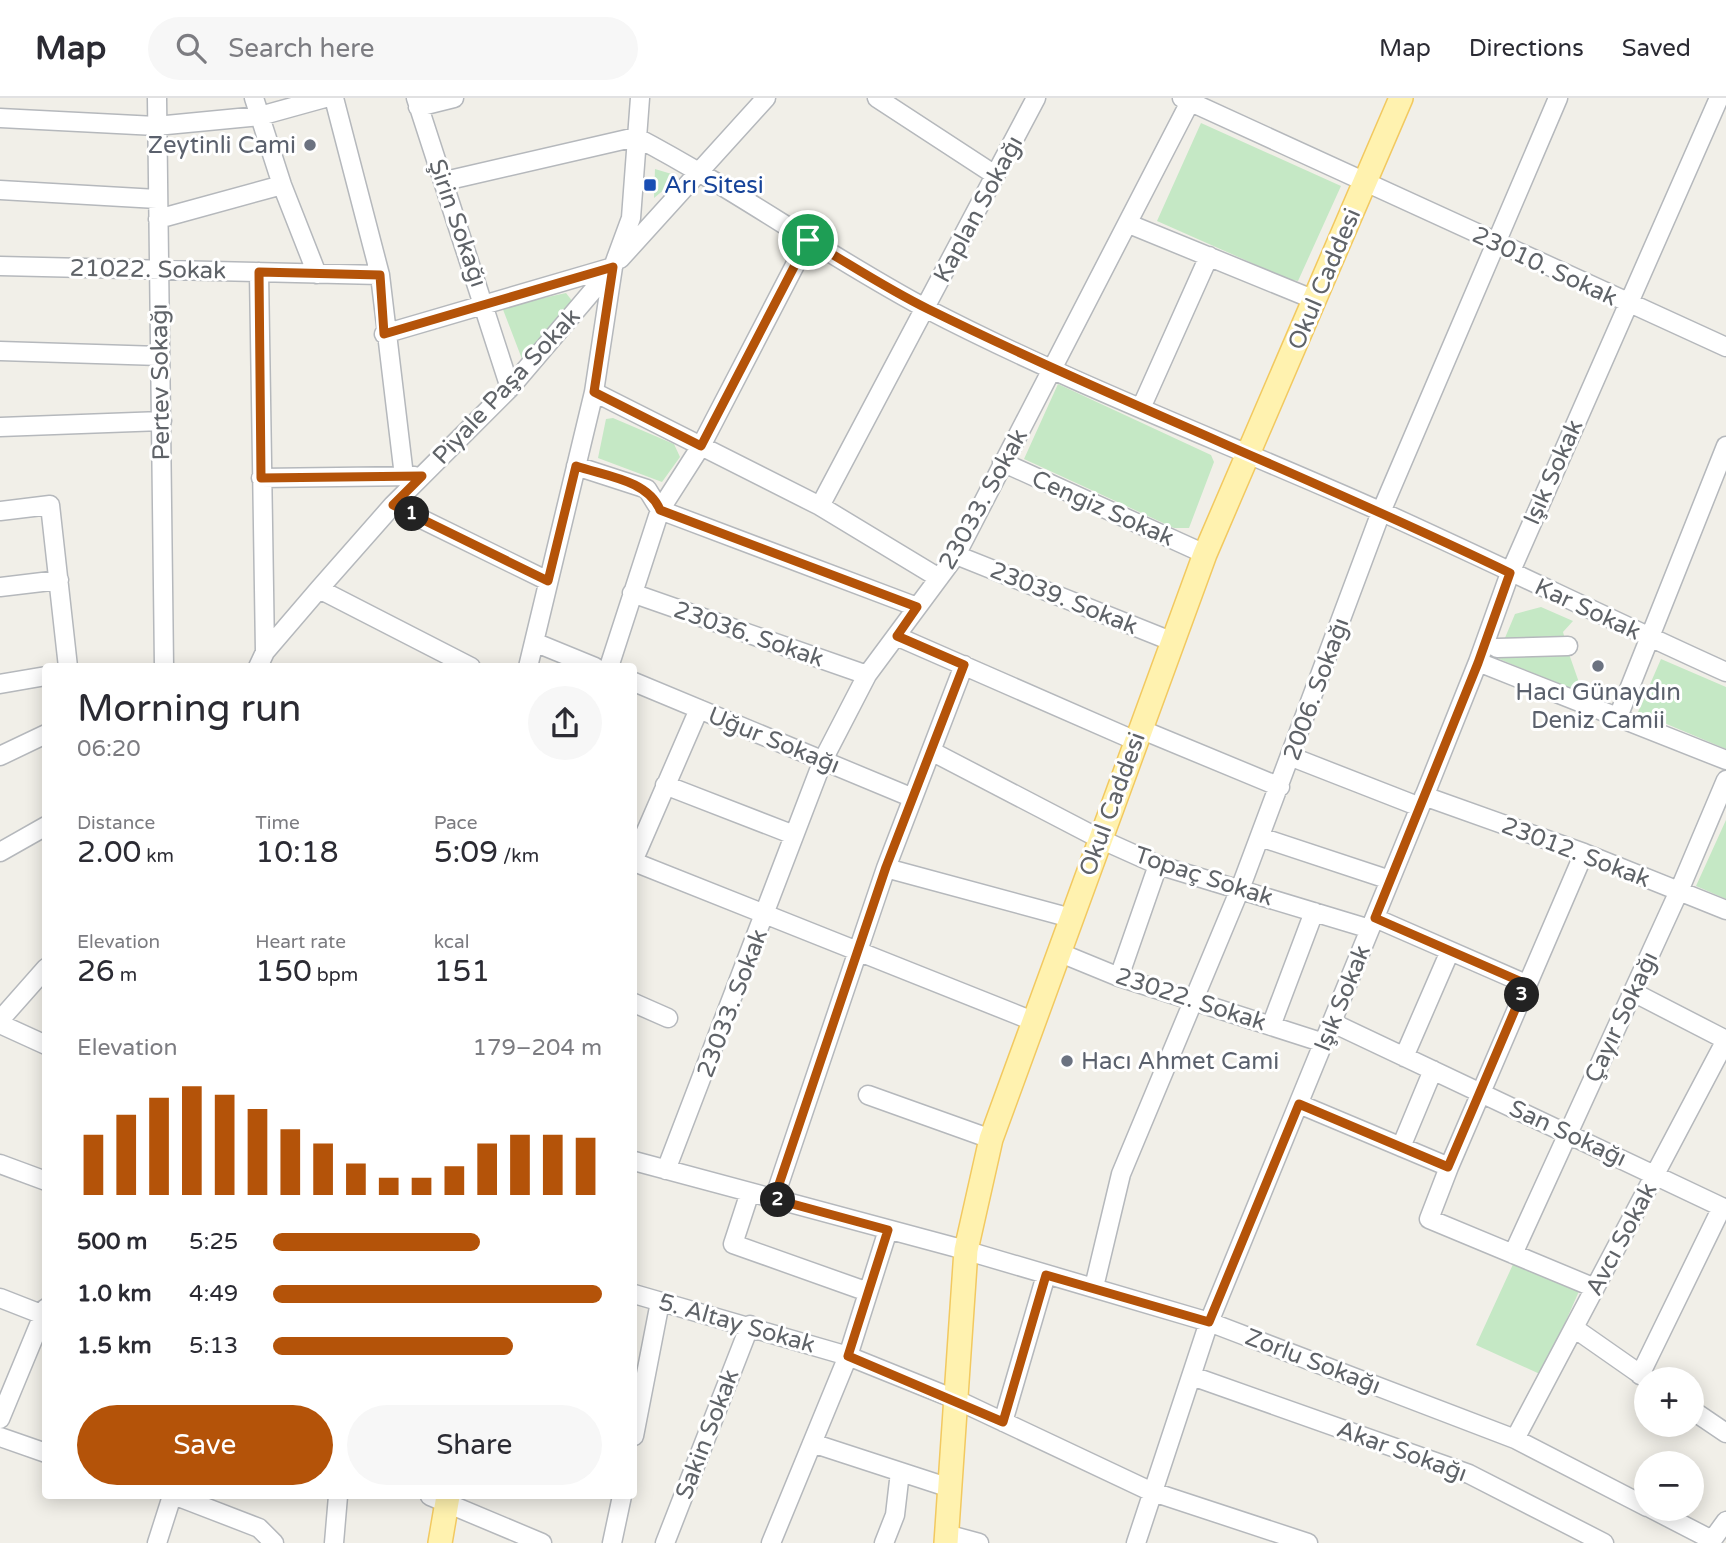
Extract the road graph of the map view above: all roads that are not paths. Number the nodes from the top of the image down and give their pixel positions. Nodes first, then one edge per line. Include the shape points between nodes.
1 (157, 98) edge
2 (254, 98) edge
3 (325, 98) edge
4 (334, 98) edge
5 (454, 98) edge
6 (640, 98) edge
7 (766, 98) edge
8 (877, 98) edge
9 (1037, 98) edge
10 (1401, 98) edge
11 (1558, 98) edge
12 (1719, 98) edge
13 (1187, 99) edge
14 (417, 102) edge
15 (260, 116) junction
16 (0, 118) edge
17 (156, 126) junction
18 (635, 137) junction
19 (701, 172) junction
20 (995, 175) junction
21 (445, 181) junction
22 (1364, 184) junction
23 (282, 185) junction
24 (0, 190) edge
25 (157, 199) junction
26 (158, 219) junction
27 (1129, 225) junction
28 (808, 240) junction
29 (1496, 244) junction
30 (1209, 256) junction
31 (0, 266) edge
32 (613, 267) junction
33 (158, 270) junction
34 (259, 272) junction
35 (317, 274) junction
36 (380, 275) junction
37 (1315, 300) junction
38 (1627, 304) junction
39 (486, 306) junction
40 (925, 308) junction
41 (384, 334) junction
42 (1726, 347) edge
43 (0, 351) edge
44 (160, 356) junction
45 (1054, 369) junction
46 (510, 388) junction
47 (594, 392) junction
48 (1141, 408) junction
49 (162, 421) junction
50 (0, 427) edge
51 (701, 446) junction
52 (1726, 446) edge
53 (1247, 456) junction
54 (1002, 462) junction
55 (576, 466) junction
56 (413, 476) junction
57 (261, 478) junction
58 (393, 505) junction
59 (820, 506) junction
60 (0, 510) edge
61 (660, 510) junction
62 (1381, 512) junction
63 (1205, 554) junction
64 (956, 555) junction
65 (1510, 573) junction
66 (939, 578) junction
67 (59, 580) junction
68 (548, 581) junction
69 (0, 587) edge
70 (319, 589) junction
71 (632, 593) junction
72 (917, 607) junction
73 (897, 636) junction
74 (1650, 638) junction
75 (1171, 641) junction
76 (534, 642) junction
77 (1568, 646) dead end
78 (1497, 648) dead end
79 (262, 659) edge
80 (68, 663) edge
81 (164, 663) edge
82 (463, 663) edge
83 (529, 663) edge
84 (585, 663) edge
85 (610, 663) edge
86 (1478, 663) junction
87 (964, 665) junction
88 (1726, 672) edge
89 (867, 675) junction
90 (42, 677) edge
91 (637, 683) edge
92 (0, 684) edge
93 (699, 709) junction
94 (1618, 717) junction
95 (1138, 735) junction
96 (42, 736) edge
97 (931, 751) junction
98 (0, 755) edge
99 (1292, 757) junction
100 (822, 760) junction
101 (1726, 760) edge
102 (1726, 780) edge
103 (665, 785) junction
104 (1280, 787) junction
105 (913, 797) junction
106 (1422, 802) junction
107 (42, 828) edge
108 (794, 835) junction
109 (1260, 837) junction
110 (1100, 839) junction
111 (0, 852) edge
112 (1584, 853) junction
113 (637, 854) edge
114 (637, 862) edge
115 (1158, 865) junction
116 (886, 867) junction
117 (1390, 880) junction
118 (1240, 889) junction
119 (1679, 891) junction
120 (1726, 910) edge
121 (1314, 912) junction
122 (766, 914) junction
123 (1071, 918) junction
124 (1372, 924) junction
125 (859, 951) junction
126 (1450, 951) junction
127 (1058, 952) junction
128 (42, 972) edge
129 (1119, 976) junction
130 (1526, 984) junction
131 (1633, 992) junction
132 (1192, 1000) junction
133 (637, 1004) edge
134 (1, 1014) edge
135 (667, 1018) dead end
136 (1033, 1021) junction
137 (1333, 1023) junction
138 (1271, 1026) junction
139 (1726, 1040) edge
140 (42, 1042) edge
141 (1324, 1043) junction
142 (1404, 1056) junction
143 (1433, 1070) junction
144 (1480, 1092) junction
145 (868, 1095) dead end
146 (1299, 1104) junction
147 (1569, 1132) junction
148 (991, 1139) junction
149 (1401, 1147) junction
150 (637, 1162) edge
151 (0, 1164) edge
152 (1448, 1167) junction
153 (666, 1170) junction
154 (1655, 1174) junction
155 (42, 1180) edge
156 (750, 1192) junction
157 (774, 1199) junction
158 (1724, 1208) edge
159 (888, 1230) junction
160 (966, 1251) junction
161 (1513, 1254) junction
162 (1046, 1275) junction
163 (1094, 1287) junction
164 (1595, 1288) junction
165 (868, 1292) junction
166 (637, 1295) edge
167 (0, 1298) edge
168 (660, 1302) junction
169 (42, 1311) edge
170 (42, 1317) edge
171 (1209, 1322) junction
172 (750, 1325) junction
173 (1574, 1328) junction
174 (848, 1356) junction
175 (1648, 1367) edge
176 (1634, 1371) edge
177 (1192, 1376) junction
178 (637, 1398) edge
179 (957, 1400) junction
180 (1704, 1418) edge
181 (0, 1419) edge
182 (1003, 1422) junction
183 (1726, 1433) edge
184 (0, 1437) edge
185 (1516, 1439) junction
186 (812, 1443) junction
187 (42, 1451) edge
188 (900, 1472) junction
189 (950, 1488) junction
190 (1150, 1491) junction
191 (173, 1499) edge
192 (182, 1499) edge
193 (338, 1499) edge
194 (441, 1499) edge
195 (621, 1499) edge
196 (1634, 1501) edge
197 (1672, 1521) edge
198 (1726, 1521) edge
199 (946, 1539) edge
200 (1711, 1542) edge
201 (157, 1543) edge
202 (274, 1543) edge
203 (334, 1543) edge
204 (440, 1543) edge
205 (542, 1543) edge
206 (612, 1543) edge
207 (665, 1543) edge
208 (771, 1543) edge
209 (884, 1543) edge
210 (979, 1543) edge
211 (1136, 1543) edge
212 (1308, 1543) edge
213 (1604, 1543) edge

1 - 17 street, Pertev Sokağı
2 - 15 street
3 - 15 street
4 - 36 street
5 - 14 street
6 - 18 street, Piyale Paşa Sokak
7 - 19 street
8 - 20 street
9 - 20 street, Kaplan Sokağı
10 - 22 main road, Okul Caddesi
11 - 29 street, 2006. Sokağı
12 - 38 street, Işık Sokak
13 - 22 street, 23010. Sokak
13 - 27 street, 23033. Sokak
14 - 21 street, Şirin Sokağı
15 - 17 street
15 - 23 street
16 - 17 street
17 - 25 street, Pertev Sokağı
18 - 19 street, Kar Sokak
18 - 21 street
18 - 32 street, Piyale Paşa Sokak via 631,218
19 - 28 street, Kar Sokak
19 - 32 street
20 - 40 street, Kaplan Sokağı
21 - 39 street, Şirin Sokağı
22 - 29 street, 23010. Sokak
22 - 37 main road, Okul Caddesi
23 - 26 street
23 - 35 street
24 - 25 street
25 - 26 street, Pertev Sokağı
26 - 33 street, Pertev Sokağı
27 - 30 street
27 - 45 street, 23033. Sokak
28 - 40 street, Kar Sokak
28 - 51 street
29 - 38 street, 23010. Sokak
29 - 62 street, 2006. Sokağı
30 - 37 street
30 - 48 street
31 - 33 street, 21022. Sokak
32 - 39 street
32 - 46 street, Piyale Paşa Sokak
32 - 47 street
33 - 34 street, 21022. Sokak
33 - 44 street, Pertev Sokağı
34 - 35 street, 21022. Sokak
34 - 57 street
35 - 36 street, 21022. Sokak
36 - 41 street
37 - 53 main road, Okul Caddesi
38 - 42 street, 23010. Sokak
38 - 65 street, Işık Sokak
39 - 41 street
39 - 46 street, Şirin Sokağı
40 - 45 street, Kar Sokak
40 - 59 street, Kaplan Sokağı
41 - 56 street
43 - 44 street
44 - 49 street, Pertev Sokağı
45 - 48 street, Kar Sokak
45 - 54 street, 23033. Sokak
46 - 56 street, Piyale Paşa Sokak
47 - 51 street
47 - 55 street
48 - 53 street, Kar Sokak
49 - 50 street
49 - 81 street, Pertev Sokağı
51 - 59 street
51 - 61 street
52 - 74 street
53 - 62 street, Kar Sokak
53 - 63 main road, Okul Caddesi
54 - 63 street, Cengiz Sokak
54 - 64 street, 23033. Sokak
55 - 61 street via 647,489
55 - 68 street
56 - 57 street
56 - 58 street, Piyale Paşa Sokak
57 - 79 street
58 - 68 street
58 - 70 street, Piyale Paşa Sokak
59 - 66 street
60 - 67 street via 50,505
61 - 71 street
61 - 72 street
62 - 65 street, Kar Sokak
62 - 99 street, 2006. Sokağı
63 - 75 main road, Okul Caddesi
64 - 66 street, 23033. Sokak
64 - 75 street, 23039. Sokak
65 - 74 street, Kar Sokak
65 - 86 street, Işık Sokak
66 - 72 street, 23033. Sokak
67 - 69 street
67 - 80 street
68 - 76 street
70 - 79 street, Piyale Paşa Sokak
70 - 82 street
71 - 85 street
71 - 89 street, 23036. Sokak
72 - 73 street, 23033. Sokak
73 - 87 street
73 - 89 street, 23033. Sokak
74 - 88 street, Kar Sokak
74 - 94 street
75 - 95 main road, Okul Caddesi
76 - 83 street
76 - 84 street
77 - 78 street
86 - 94 street
86 - 106 street, Işık Sokak
87 - 95 street
87 - 97 street
89 - 100 street, 23033. Sokak
90 - 92 street
91 - 93 street, Uğur Sokağı
93 - 100 street, Uğur Sokağı
93 - 103 street
94 - 101 street
95 - 104 street
95 - 110 main road, Okul Caddesi
96 - 98 street
97 - 105 street
97 - 110 street, Topaç Sokak
99 - 104 street, 2006. Sokağı
99 - 106 street, 23012. Sokak
100 - 105 street, Uğur Sokağı
100 - 108 street, 23033. Sokak
102 - 119 street, Çayır Sokağı
103 - 108 street
103 - 113 street
104 - 109 street, 2006. Sokağı
105 - 116 street
106 - 112 street, 23012. Sokak
106 - 117 street, Işık Sokak
107 - 111 street
108 - 122 street, 23033. Sokak
109 - 117 street
109 - 118 street, 2006. Sokağı
110 - 115 street, Topaç Sokak
110 - 123 main road, Okul Caddesi
112 - 119 street, 23012. Sokak
112 - 130 street
114 - 122 street
115 - 118 street, Topaç Sokak
115 - 129 street
116 - 123 street
116 - 125 street
117 - 124 street, Işık Sokak
118 - 121 street, Topaç Sokak
118 - 132 street, 2006. Sokağı
119 - 120 street, 23012. Sokak
119 - 131 street, Çayır Sokağı
121 - 124 street, Topaç Sokak
121 - 138 street
122 - 125 street
122 - 153 street, 23033. Sokak
123 - 127 main road, Okul Caddesi
124 - 126 street, Topaç Sokak
124 - 137 street, Işık Sokak
125 - 136 street
125 - 157 street
126 - 130 street, Topaç Sokak
126 - 142 street
127 - 129 street, 23022. Sokak
127 - 136 main road, Okul Caddesi
128 - 134 street
129 - 132 street, 23022. Sokak
130 - 144 street
131 - 139 street
131 - 147 street, Çayır Sokağı
132 - 138 street, 23022. Sokak
132 - 163 street, 2006. Sokağı via 1121,1174
133 - 135 street
134 - 140 street
136 - 148 main road, Okul Caddesi
137 - 141 street, Işık Sokak
137 - 142 street, San Sokağı
138 - 141 street, 23022. Sokak
139 - 154 street, Avcı Sokak
141 - 146 street, Işık Sokak
142 - 143 street, San Sokağı
143 - 144 street, San Sokağı
143 - 149 street
144 - 147 street, San Sokağı
144 - 152 street
145 - 148 street
146 - 149 street
146 - 171 street, Işık Sokak
147 - 154 street, San Sokağı
147 - 161 street, Çayır Sokağı
148 - 160 main road, Okul Caddesi
149 - 152 street
150 - 153 street, Zorlu Sokağı
151 - 155 street
152 - 161 street via 1429,1219
153 - 156 street, Zorlu Sokağı
154 - 158 street, San Sokağı
154 - 164 street, Avcı Sokak
156 - 157 street, Zorlu Sokağı
156 - 165 street via 733,1244
157 - 159 street, Zorlu Sokağı
158 - 175 street
159 - 160 street, Zorlu Sokağı
159 - 165 street
160 - 162 street, Zorlu Sokağı
160 - 179 main road, Okul Caddesi
161 - 164 street
162 - 163 street, Zorlu Sokağı
162 - 182 street
163 - 171 street, Zorlu Sokağı
164 - 173 street, Avcı Sokak
165 - 174 street
166 - 168 street, 5. Altay Sokak
167 - 169 street
168 - 172 street, 5. Altay Sokak
168 - 178 street
170 - 181 street
171 - 177 street, Işık Sokak
171 - 185 street, Zorlu Sokağı
172 - 174 street, 5. Altay Sokak
172 - 207 street, Sakin Sokak
173 - 176 street
173 - 185 street, Avcı Sokak
174 - 179 street, 5. Altay Sokak
174 - 186 street
177 - 190 street, Işık Sokak
177 - 213 street, Akar Sokağı via 1469,1474
179 - 182 street, 5. Altay Sokak
179 - 189 main road, Okul Caddesi
180 - 183 street
182 - 190 street, 5. Altay Sokak
184 - 187 street
185 - 196 street, Zorlu Sokağı
186 - 188 street
186 - 208 street
188 - 189 street
188 - 209 street via 895,1516
189 - 199 main road, Okul Caddesi
190 - 211 street, Işık Sokak
190 - 212 street, 5. Altay Sokak
191 - 201 street
192 - 202 street via 259,1528
193 - 203 street
194 - 204 main road
194 - 205 street
195 - 206 street
197 - 200 street, Zorlu Sokağı
198 - 200 street
199 - 210 street

